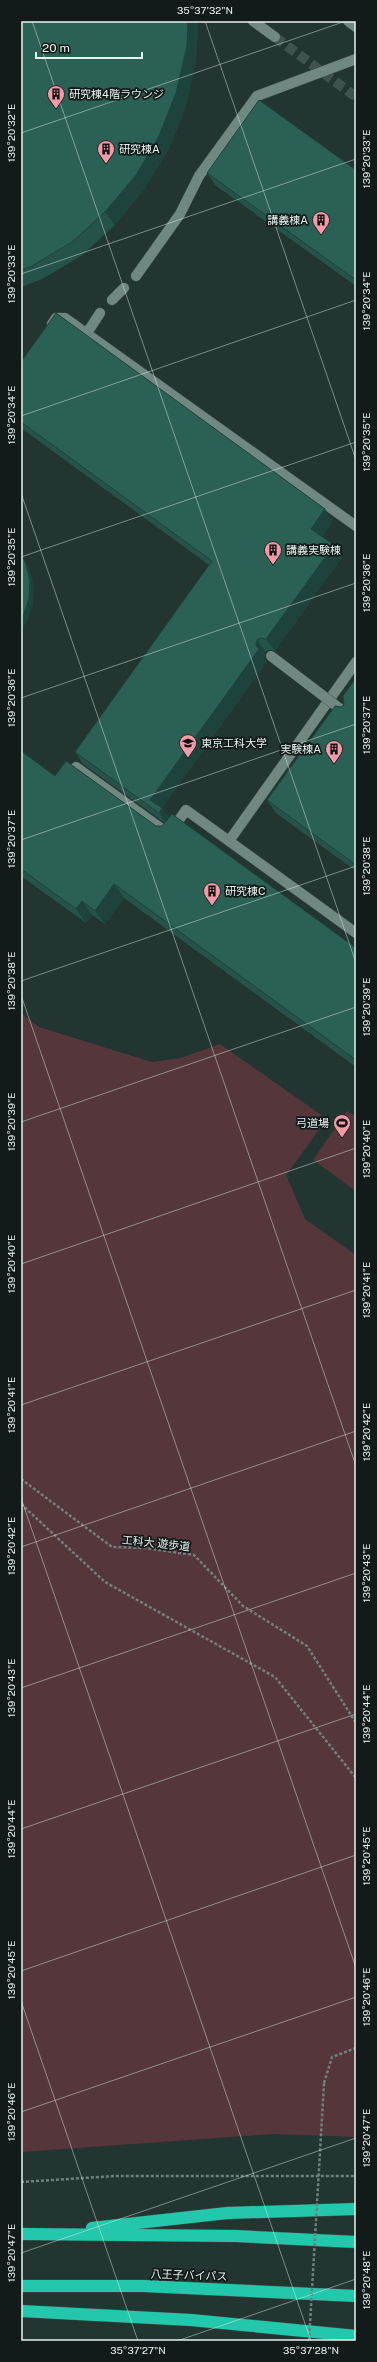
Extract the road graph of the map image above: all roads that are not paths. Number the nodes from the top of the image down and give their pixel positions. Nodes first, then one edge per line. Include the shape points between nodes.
1 (253, 21) edge
2 (348, 21) edge
3 (356, 27) edge
4 (275, 37) tunnel mouth
5 (356, 59) edge
6 (136, 276) dead end
7 (124, 288) dead end
8 (112, 300) dead end
9 (100, 313) dead end
10 (47, 330) edge
11 (87, 333) junction
12 (356, 526) edge
13 (271, 656) dead end
14 (356, 662) edge
15 (348, 714) edge
16 (76, 767) edge
17 (229, 841) junction
18 (356, 933) edge
19 (356, 2209) edge
20 (21, 2234) edge
21 (39, 2234) junction
22 (356, 2242) edge
23 (21, 2286) edge
24 (356, 2296) edge
25 (21, 2312) edge
26 (356, 2336) edge

1 - 4 street
2 - 3 street
5 - 6 street via 256,96 199,176 180,214
7 - 8 street
9 - 11 street
10 - 11 street via 56,318 65,318
11 - 12 street
13 - 15 street, bridge
14 - 17 street
16 - 17 street via 170,838 186,810
17 - 18 street
19 - 21 highway via 227,2213
20 - 21 highway
21 - 22 highway via 236,2236
23 - 24 highway, 八王子バイパス via 142,2286
25 - 26 highway via 191,2320

